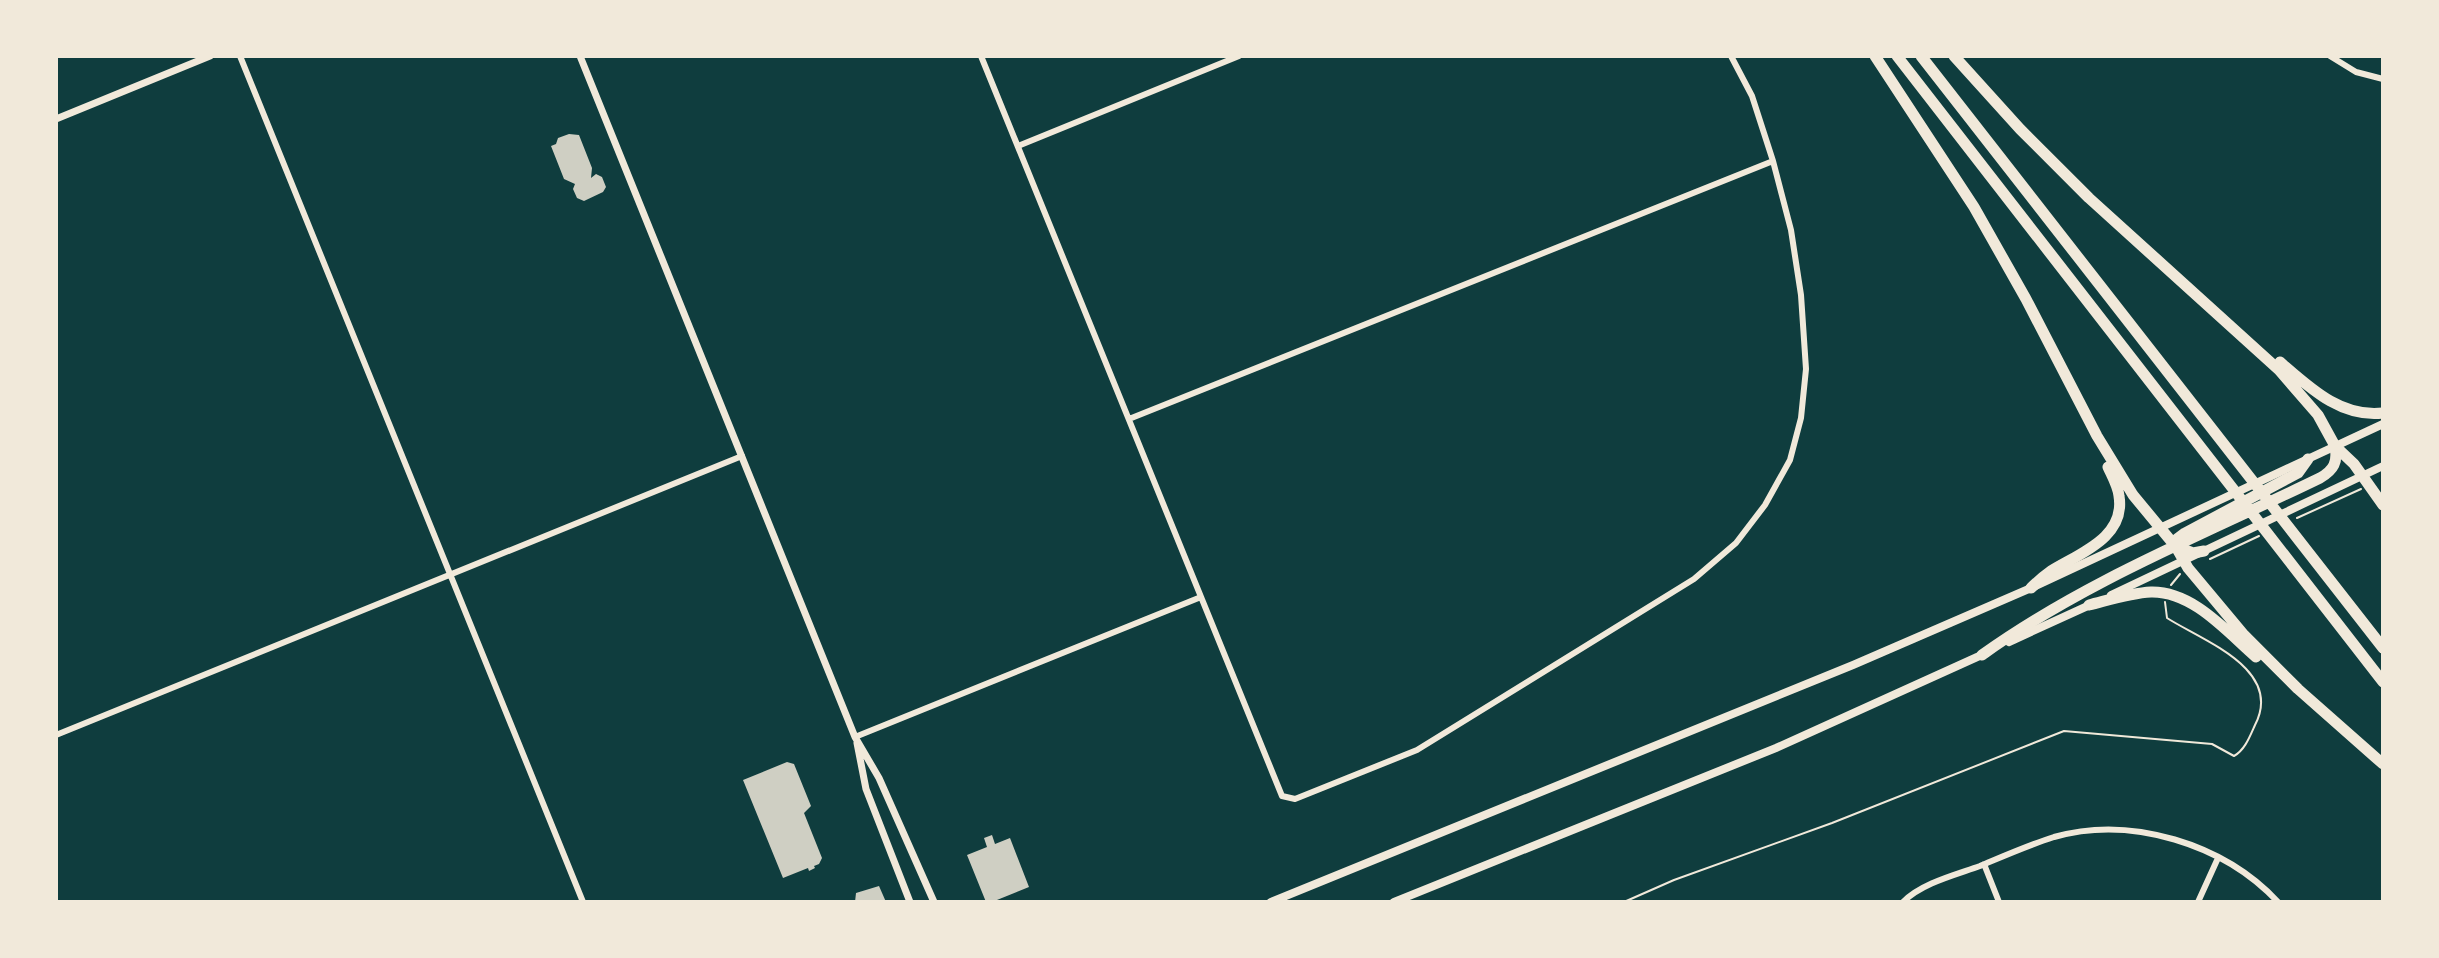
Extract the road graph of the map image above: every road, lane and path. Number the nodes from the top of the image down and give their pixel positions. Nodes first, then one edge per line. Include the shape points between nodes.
1 (210, 56) edge
2 (240, 56) edge
3 (580, 56) edge
4 (981, 56) edge
5 (1239, 56) edge
6 (1731, 56) edge
7 (1875, 56) edge
8 (1897, 56) edge
9 (1921, 56) edge
10 (1954, 56) edge
11 (2330, 56) edge
12 (2383, 79) edge
13 (56, 119) edge
14 (1018, 146) junction
15 (1773, 161) junction
16 (2183, 282) junction
17 (2383, 413) edge
18 (1129, 419) junction
19 (2383, 424) edge
20 (2097, 436) junction
21 (2335, 446) junction
22 (742, 456) junction
23 (2308, 459) joint
24 (2383, 466) edge
25 (2366, 480) junction
26 (2318, 503) junction
27 (2383, 505) edge
28 (2208, 519) junction
29 (2160, 529) junction
30 (2176, 547) junction
31 (2204, 551) junction
32 (2186, 564) junction
33 (451, 576) junction
34 (2031, 588) junction
35 (2167, 594) junction
36 (1201, 597) junction
37 (2089, 605) junction
38 (2383, 648) edge
39 (1982, 655) junction
40 (2383, 682) edge
41 (2298, 689) junction
42 (56, 735) edge
43 (855, 737) junction
44 (2383, 764) edge
45 (2218, 858) junction
46 (1984, 864) junction
47 (583, 902) edge
48 (910, 902) edge
49 (934, 902) edge
50 (1271, 902) edge
51 (1394, 902) edge
52 (1624, 902) edge
53 (1903, 902) edge
54 (1999, 902) edge
55 (2198, 902) edge
56 (2278, 902) edge

1 - 13 street
2 - 33 street
3 - 22 street
4 - 14 street
5 - 14 street
6 - 15 street via 1752,96
7 - 20 highway via 1994,239
8 - 40 highway
9 - 38 highway
10 - 16 highway via 2066,176
11 - 12 street
14 - 18 street
15 - 18 street
15 - 36 street via 1801,295 1806,369 1801,418 1790,460 1765,505 1736,543 1694,579 1417,750 1295,799 1282,796
16 - 17 highway via 2336,406
16 - 21 highway via 2294,387
18 - 36 street
19 - 21 main road
20 - 29 highway
20 - 34 highway via 2119,493 2116,520 2095,545
21 - 23 main road
21 - 25 highway
21 - 28 highway via 2333,469 2306,485
22 - 33 street
22 - 43 street
23 - 28 highway
24 - 25 main road
25 - 26 main road
25 - 26 path
25 - 27 highway
26 - 31 main road
28 - 29 main road
28 - 30 highway via 2177,539
29 - 30 highway
29 - 34 main road
30 - 31 highway
30 - 32 highway
30 - 39 highway via 2031,621
31 - 32 main road
32 - 35 path
32 - 37 main road
32 - 41 highway via 2244,635
33 - 42 street
33 - 47 street
34 - 50 main road
35 - 37 highway via 2137,594
35 - 41 highway via 2203,611
35 - 52 path via 2167,618 2225,651 2261,691 2261,713 2234,756 2212,744 2064,731
36 - 43 street
37 - 39 main road
39 - 51 main road via 1776,748
41 - 44 highway
43 - 48 street via 866,789
43 - 49 street
45 - 46 street via 2173,838 2113,829 2056,837
45 - 55 street
45 - 56 street via 2263,886
46 - 53 street
46 - 54 street

